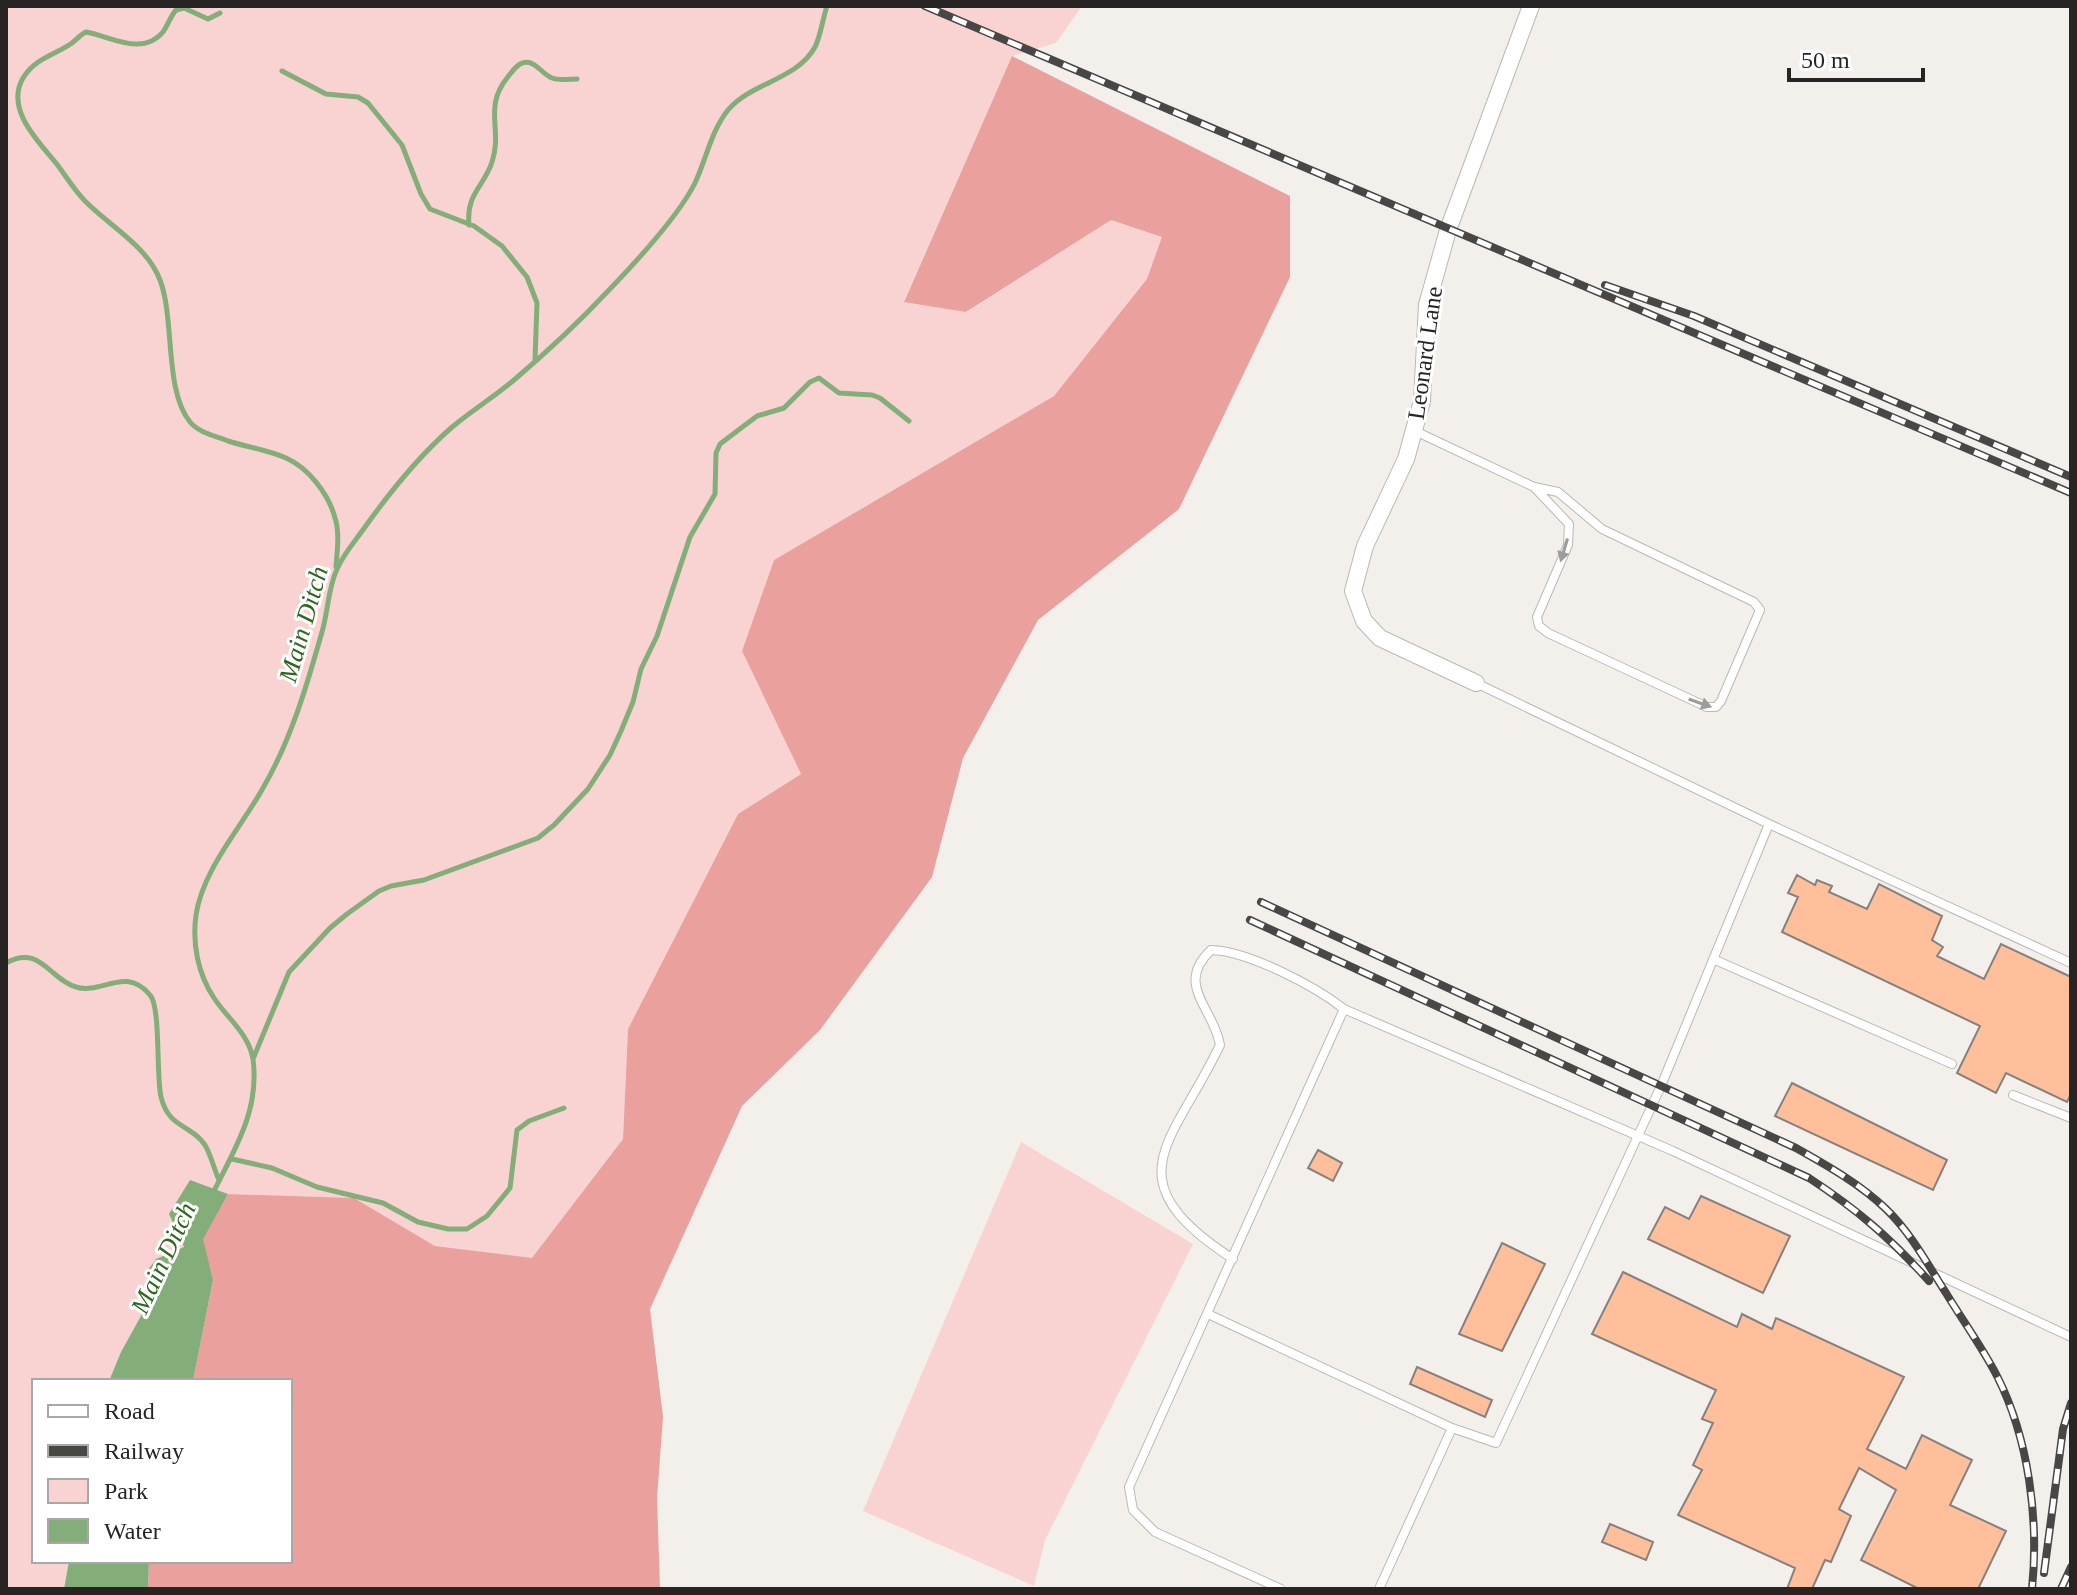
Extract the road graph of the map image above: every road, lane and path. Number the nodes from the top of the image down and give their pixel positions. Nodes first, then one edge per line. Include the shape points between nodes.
1 (1531, 6) edge
2 (1414, 431) junction
3 (1534, 487) junction
4 (1476, 683) joint
5 (1769, 824) junction
6 (1713, 959) junction
7 (2071, 963) edge
8 (1344, 1009) junction
9 (1952, 1064) dead end
10 (2013, 1095) dead end
11 (2071, 1118) edge
12 (1638, 1136) junction
13 (1233, 1259) junction
14 (1208, 1314) junction
15 (2071, 1337) edge
16 (1452, 1428) junction
17 (1281, 1589) edge
18 (1379, 1589) edge

1 - 2 street, Leonard Lane via 1448,230 1427,305 1422,401
2 - 3 lane
2 - 4 street, Leonard Lane via 1365,546 1353,591 1364,621 1380,638
3 -> 3 lane via 1569,524 1568,545 1537,617 1539,626 1672,692 1716,707 1760,610 1754,602 1602,529 1558,492
4 - 5 lane
5 - 6 lane
5 - 7 lane
6 - 9 lane
6 - 12 lane
8 - 12 lane
8 - 13 lane
8 - 13 lane via 1305,983 1226,950 1211,950 1195,974 1194,989 1220,1045 1175,1125 1160,1168 1176,1211
10 - 11 lane
12 - 15 lane
12 - 16 lane via 1496,1443
13 - 14 lane
14 - 16 lane
14 - 17 lane via 1129,1487 1133,1510 1155,1532
16 - 18 lane

